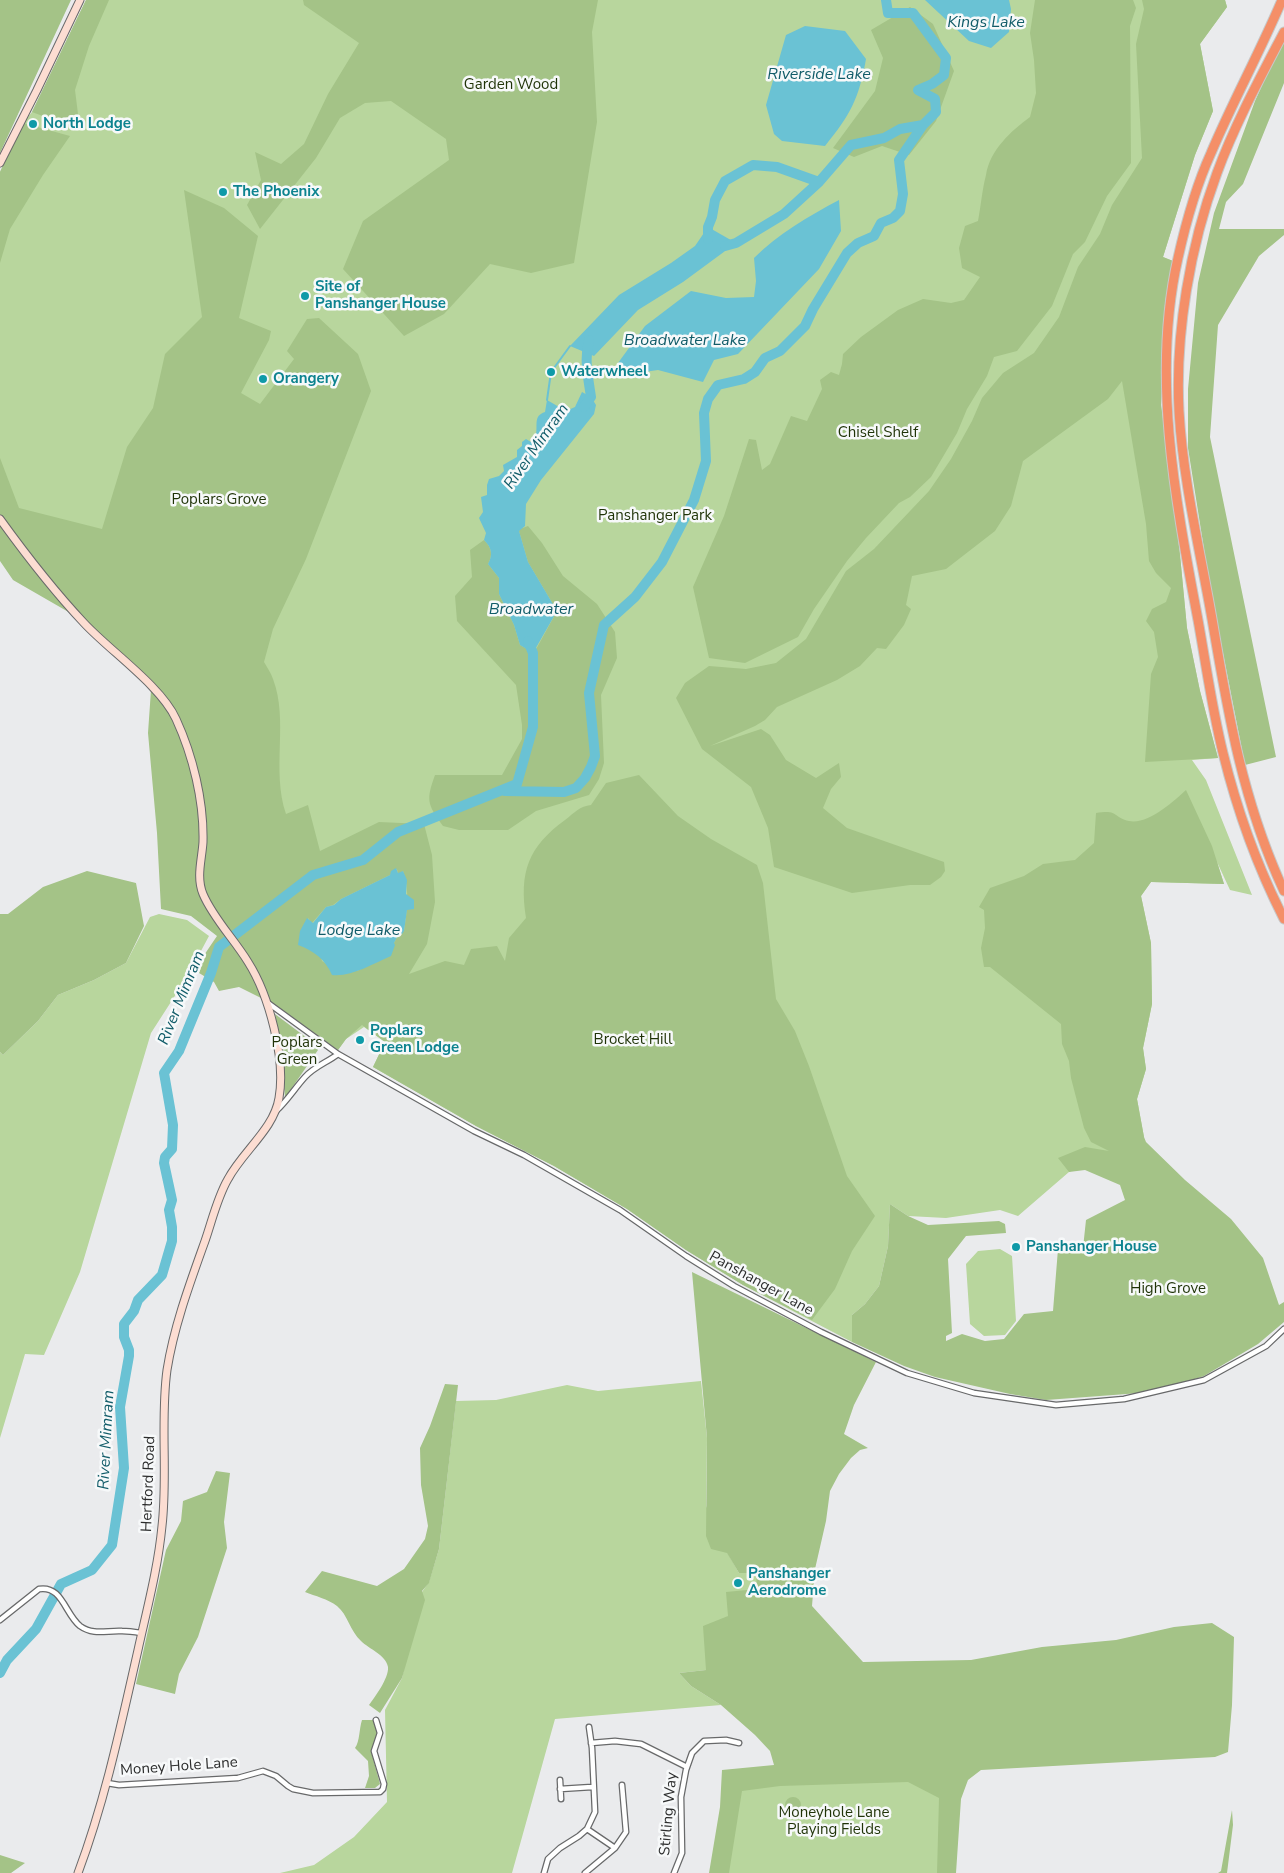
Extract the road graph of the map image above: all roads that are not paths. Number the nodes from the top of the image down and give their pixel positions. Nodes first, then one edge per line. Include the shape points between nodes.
1 (80, 0) edge
2 (1282, 0) edge
3 (1284, 32) edge
4 (0, 163) edge
5 (0, 518) edge
6 (1284, 891) edge
7 (1284, 919) edge
8 (267, 1002) junction
9 (338, 1054) junction
10 (276, 1110) junction
11 (1284, 1329) edge
12 (0, 1620) edge
13 (141, 1633) junction
14 (376, 1720) dead end
15 (589, 1728) dead end
16 (591, 1743) junction
17 (739, 1743) dead end
18 (687, 1767) junction
19 (560, 1780) dead end
20 (107, 1783) junction
21 (622, 1786) dead end
22 (592, 1787) junction
23 (560, 1789) junction
24 (561, 1799) dead end
25 (587, 1829) junction
26 (615, 1848) junction
27 (78, 1873) edge
28 (544, 1873) edge
29 (585, 1873) edge
30 (674, 1873) edge

1 - 4 main road
2 - 7 highway via 1210,155 1189,216 1172,288 1168,368 1172,462 1222,751 1246,833
3 - 6 highway via 1231,137 1208,197 1190,266 1178,370 1185,469 1235,746 1247,796
5 - 8 main road via 62,599 158,692 174,715 190,757 200,800 203,841 200,886 210,907 256,976
8 - 9 street, Panshanger Lane
8 - 10 main road via 279,1063 280,1089
9 - 10 street via 319,1064
9 - 11 street, Panshanger Lane via 620,1210 734,1286 907,1374 974,1393 1056,1405 1124,1399 1204,1380 1266,1346
10 - 13 main road, Hertford Road via 229,1176 192,1276 174,1337 167,1372 163,1523
12 - 13 street via 40,1589 50,1589 58,1594 70,1616 88,1630 96,1633 122,1630
13 - 20 main road, Hertford Road
14 - 20 street, Money Hole Lane via 380,1733 374,1751 384,1784 380,1792 313,1793 294,1789 263,1771 238,1778
15 - 16 street
16 - 18 street, Stirling Way via 640,1744
16 - 22 street
17 - 18 street via 722,1740 704,1742 692,1753
18 - 30 street, Stirling Way via 681,1797 682,1852
19 - 23 street
20 - 27 main road, Hertford Road
21 - 26 street via 626,1832
22 - 23 street
22 - 25 street via 594,1812
23 - 24 street
25 - 26 street
25 - 28 street via 548,1859
26 - 29 street

